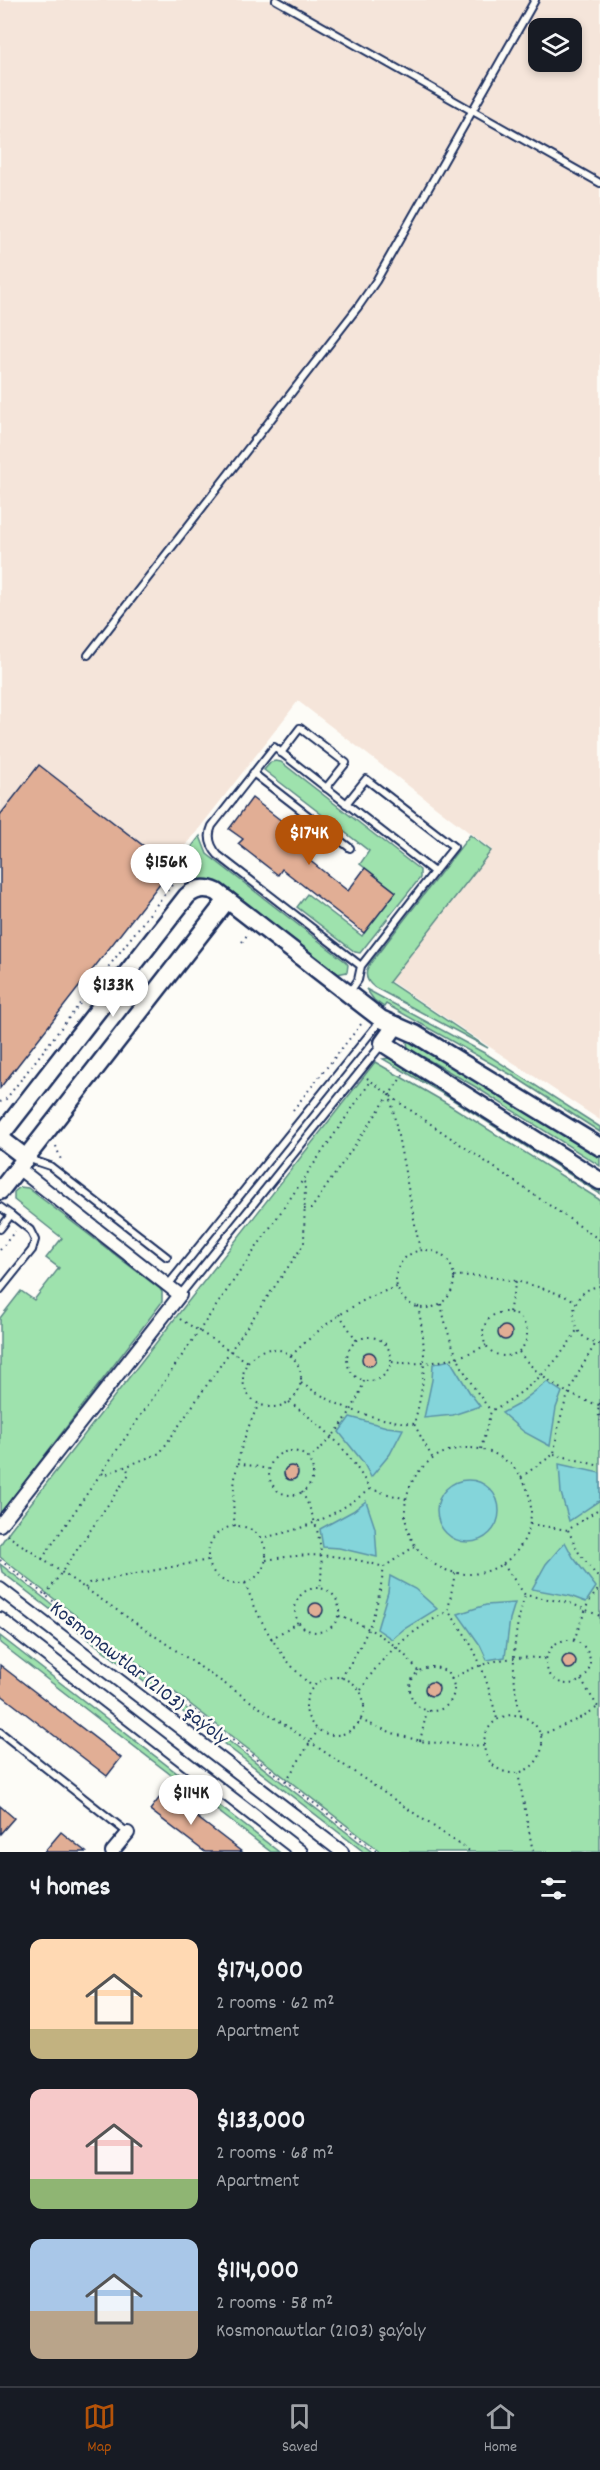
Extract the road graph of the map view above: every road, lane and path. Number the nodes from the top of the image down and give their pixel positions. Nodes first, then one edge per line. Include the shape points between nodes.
1 (276, 0) edge
2 (535, 0) edge
3 (472, 111) junction
4 (600, 183) edge
5 (88, 655) dead end
6 (281, 753) junction
7 (254, 773) junction
8 (326, 788) junction
9 (346, 804) junction
10 (350, 848) dead end
11 (434, 872) junction
12 (178, 878) dead end
13 (227, 900) junction
14 (248, 934) dead end
15 (243, 940) dead end
16 (361, 966) junction
17 (348, 994) junction
18 (362, 1022) dead end
19 (389, 1022) junction
20 (383, 1043) junction
21 (362, 1075) dead end
22 (403, 1075) dead end
23 (371, 1081) junction
24 (390, 1094) junction
25 (0, 1101) edge
26 (291, 1114) dead end
27 (0, 1137) edge
28 (600, 1147) edge
29 (22, 1163) junction
30 (302, 1181) junction
31 (600, 1182) edge
32 (0, 1191) edge
33 (0, 1207) edge
34 (304, 1209) junction
35 (11, 1215) junction
36 (0, 1229) edge
37 (15, 1230) dead end
38 (600, 1240) edge
39 (0, 1250) edge
40 (420, 1250) junction
41 (167, 1257) dead end
42 (454, 1276) junction
43 (516, 1281) junction
44 (168, 1285) junction
45 (600, 1286) edge
46 (397, 1287) junction
47 (0, 1290) edge
48 (180, 1295) junction
49 (576, 1301) junction
50 (440, 1303) junction
51 (418, 1306) junction
52 (510, 1312) junction
53 (339, 1314) junction
54 (177, 1317) dead end
55 (577, 1330) junction
56 (199, 1331) junction
57 (357, 1341) junction
58 (598, 1343) edge
59 (486, 1345) junction
60 (230, 1351) junction
61 (519, 1352) junction
62 (291, 1356) junction
63 (456, 1357) junction
64 (248, 1362) junction
65 (392, 1362) junction
66 (425, 1362) junction
67 (542, 1376) junction
68 (364, 1381) junction
69 (301, 1383) junction
70 (568, 1392) junction
71 (289, 1402) junction
72 (259, 1404) junction
73 (599, 1404) edge
74 (351, 1411) junction
75 (491, 1411) junction
76 (600, 1421) edge
77 (414, 1424) junction
78 (333, 1436) junction
79 (481, 1449) junction
80 (554, 1455) junction
81 (308, 1459) junction
82 (433, 1459) junction
83 (238, 1463) junction
84 (126, 1466) junction
85 (600, 1466) edge
86 (269, 1469) junction
87 (102, 1473) junction
88 (521, 1476) junction
89 (370, 1489) junction
90 (302, 1492) junction
91 (406, 1498) junction
92 (600, 1508) edge
93 (315, 1524) junction
94 (530, 1524) junction
95 (235, 1526) junction
96 (2, 1529) edge
97 (568, 1530) junction
98 (260, 1538) junction
99 (415, 1546) junction
100 (321, 1554) junction
101 (42, 1559) junction
102 (0, 1560) edge
103 (208, 1560) junction
104 (265, 1560) junction
105 (503, 1564) junction
106 (384, 1567) junction
107 (61, 1572) junction
108 (455, 1573) junction
109 (600, 1580) edge
110 (245, 1583) junction
111 (600, 1587) edge
112 (85, 1588) junction
113 (320, 1588) junction
114 (0, 1589) edge
115 (46, 1595) junction
116 (525, 1595) junction
117 (586, 1609) junction
118 (448, 1611) junction
119 (338, 1616) junction
120 (600, 1616) edge
121 (0, 1619) edge
122 (298, 1622) junction
123 (369, 1628) junction
124 (271, 1639) junction
125 (574, 1641) junction
126 (395, 1646) junction
127 (513, 1658) junction
128 (546, 1659) junction
129 (482, 1665) junction
130 (418, 1671) junction
131 (340, 1678) junction
132 (451, 1678) junction
133 (581, 1680) junction
134 (313, 1687) junction
135 (360, 1692) junction
136 (599, 1706) edge
137 (427, 1711) junction
138 (521, 1716) junction
139 (360, 1720) junction
140 (497, 1720) junction
141 (318, 1730) junction
142 (0, 1732) edge
143 (541, 1735) junction
144 (420, 1741) junction
145 (310, 1742) junction
146 (484, 1746) junction
147 (518, 1773) junction
148 (286, 1781) junction
149 (128, 1833) joint
150 (112, 1852) edge
151 (301, 1852) edge
152 (342, 1852) edge
153 (377, 1852) edge
154 (471, 1852) edge
155 (533, 1852) edge

1 - 3 lane
2 - 3 lane
3 - 4 lane
3 - 5 lane via 358,307
6 - 7 lane via 274,747
6 - 8 lane
6 - 8 lane via 300,728 346,763
7 - 10 lane
7 - 16 lane via 212,826 211,846
8 - 9 lane
9 - 11 lane
9 - 11 lane via 366,779 375,785 454,847
11 - 16 lane
12 - 25 path via 6,1099
13 - 17 street
13 - 27 street via 205,889 187,896
13 - 29 street
14 - 15 path
16 - 17 lane via 358,980
17 - 19 street
18 - 26 path
19 - 20 street
19 - 28 street
19 - 44 lane
20 - 31 street
20 - 48 lane
21 - 23 path
22 - 24 path
23 - 24 path
23 - 30 path
24 - 34 path via 311,1209
24 - 38 path
24 - 40 path
27 - 29 street
29 - 32 street
29 - 41 lane via 50,1166
29 - 44 street
30 - 34 path
30 - 56 path
33 - 35 lane
34 - 60 path via 304,1244
35 - 36 lane
35 - 47 lane via 30,1230 35,1240 32,1250
37 - 39 path
40 - 42 path via 443,1256
40 - 46 path via 400,1263
42 - 43 path
42 - 50 path via 453,1288
43 - 49 path
43 - 52 path
44 - 48 street
45 - 49 path via 584,1292
46 - 51 path via 408,1302
46 - 53 path
48 - 96 street
49 - 55 path via 573,1312
50 - 51 path
50 - 63 path
51 - 66 path
52 - 59 path via 498,1313 488,1321 483,1332
52 - 61 path via 521,1318 527,1329
53 - 57 path
53 - 62 path
54 - 56 path
55 - 58 path via 585,1339
55 - 67 path
56 - 60 path
56 - 87 path
57 - 65 path via 369,1337 381,1340 390,1350
57 - 68 path via 349,1350 347,1363 353,1374
58 - 70 path
59 - 61 path via 501,1356
59 - 63 path
60 - 64 path
60 - 84 path via 160,1453
61 - 67 path
62 - 64 path via 280,1350 268,1350
62 - 69 path via 301,1371
63 - 66 path
63 - 75 path
64 - 72 path via 244,1385
65 - 66 path
65 - 68 path via 382,1377
66 - 77 path
67 - 70 path
67 - 75 path
68 - 74 path
69 - 71 path
69 - 74 path
70 - 73 path via 580,1400
70 - 80 path
71 - 72 path via 277,1407
71 - 78 path
72 - 83 path
73 - 76 path
74 - 77 path
74 - 78 path
75 - 79 path
77 - 82 path
78 - 81 path
78 - 89 path
79 - 82 path via 456,1450
79 - 88 path via 510,1464
80 - 85 path
80 - 88 path
81 - 86 path via 298,1452 286,1451 275,1458
81 - 90 path via 313,1477
82 - 91 path via 411,1483
83 - 86 path
83 - 95 path
84 - 87 path
84 - 107 path via 129,1474
86 - 90 path via 270,1481 278,1491 290,1495
87 - 101 path
88 - 94 path via 532,1508
89 - 91 path
89 - 93 path via 349,1506
90 - 93 path
91 - 99 path via 405,1515
92 - 97 path
93 - 98 path
93 - 100 path
94 - 97 path
94 - 105 path via 520,1546
95 - 98 path via 247,1528
95 - 103 path via 214,1538
96 - 101 path
97 - 109 path via 579,1553
98 - 104 path
99 - 106 path
99 - 108 path via 440,1568
100 - 104 path
100 - 106 path
100 - 113 path
101 - 107 path
102 - 115 path
103 - 110 path via 212,1572 221,1580
103 - 112 path via 89,1583
104 - 110 path via 260,1573
105 - 108 path via 480,1573
105 - 116 path
106 - 123 path
107 - 112 path
107 - 115 path
108 - 118 path
110 - 124 path
111 - 117 path
112 - 145 path
113 - 119 path via 335,1598
113 - 122 path via 307,1590 298,1598 294,1610
114 - 152 street, Kosmonawtlar (2103) şaýoly
115 - 148 path
116 - 117 path
116 - 127 path via 517,1620
117 - 120 path
117 - 125 path
118 - 126 path
118 - 129 path
119 - 122 path via 320,1632 307,1630
119 - 123 path
121 - 151 street, Kosmonawtlar (2103) şaýoly
122 - 124 path
123 - 126 path
123 - 131 path
124 - 134 path
125 - 128 path via 556,1643
125 - 133 path via 585,1647 590,1658 589,1671
126 - 130 path
126 - 135 path
127 - 128 path
127 - 129 path
127 - 138 path via 513,1683
128 - 133 path via 548,1671 556,1681 568,1684
129 - 132 path
129 - 140 path
130 - 132 path via 437,1667
130 - 137 path via 411,1681 410,1694 416,1705
131 - 134 path via 323,1680
131 - 135 path
132 - 137 path via 454,1691 449,1702 440,1710
133 - 136 path
134 - 141 path via 306,1710
135 - 139 path via 364,1703
136 - 143 path
137 - 144 path
138 - 140 path
138 - 143 path via 532,1722
139 - 141 path via 352,1730 341,1734 329,1735
139 - 144 path
140 - 146 path via 486,1734
141 - 145 path
142 - 149 lane
143 - 147 path via 538,1760
144 - 146 path
145 - 148 path
145 - 154 path
146 - 147 path via 495,1767
147 - 155 path
148 - 153 path
149 - 150 street

